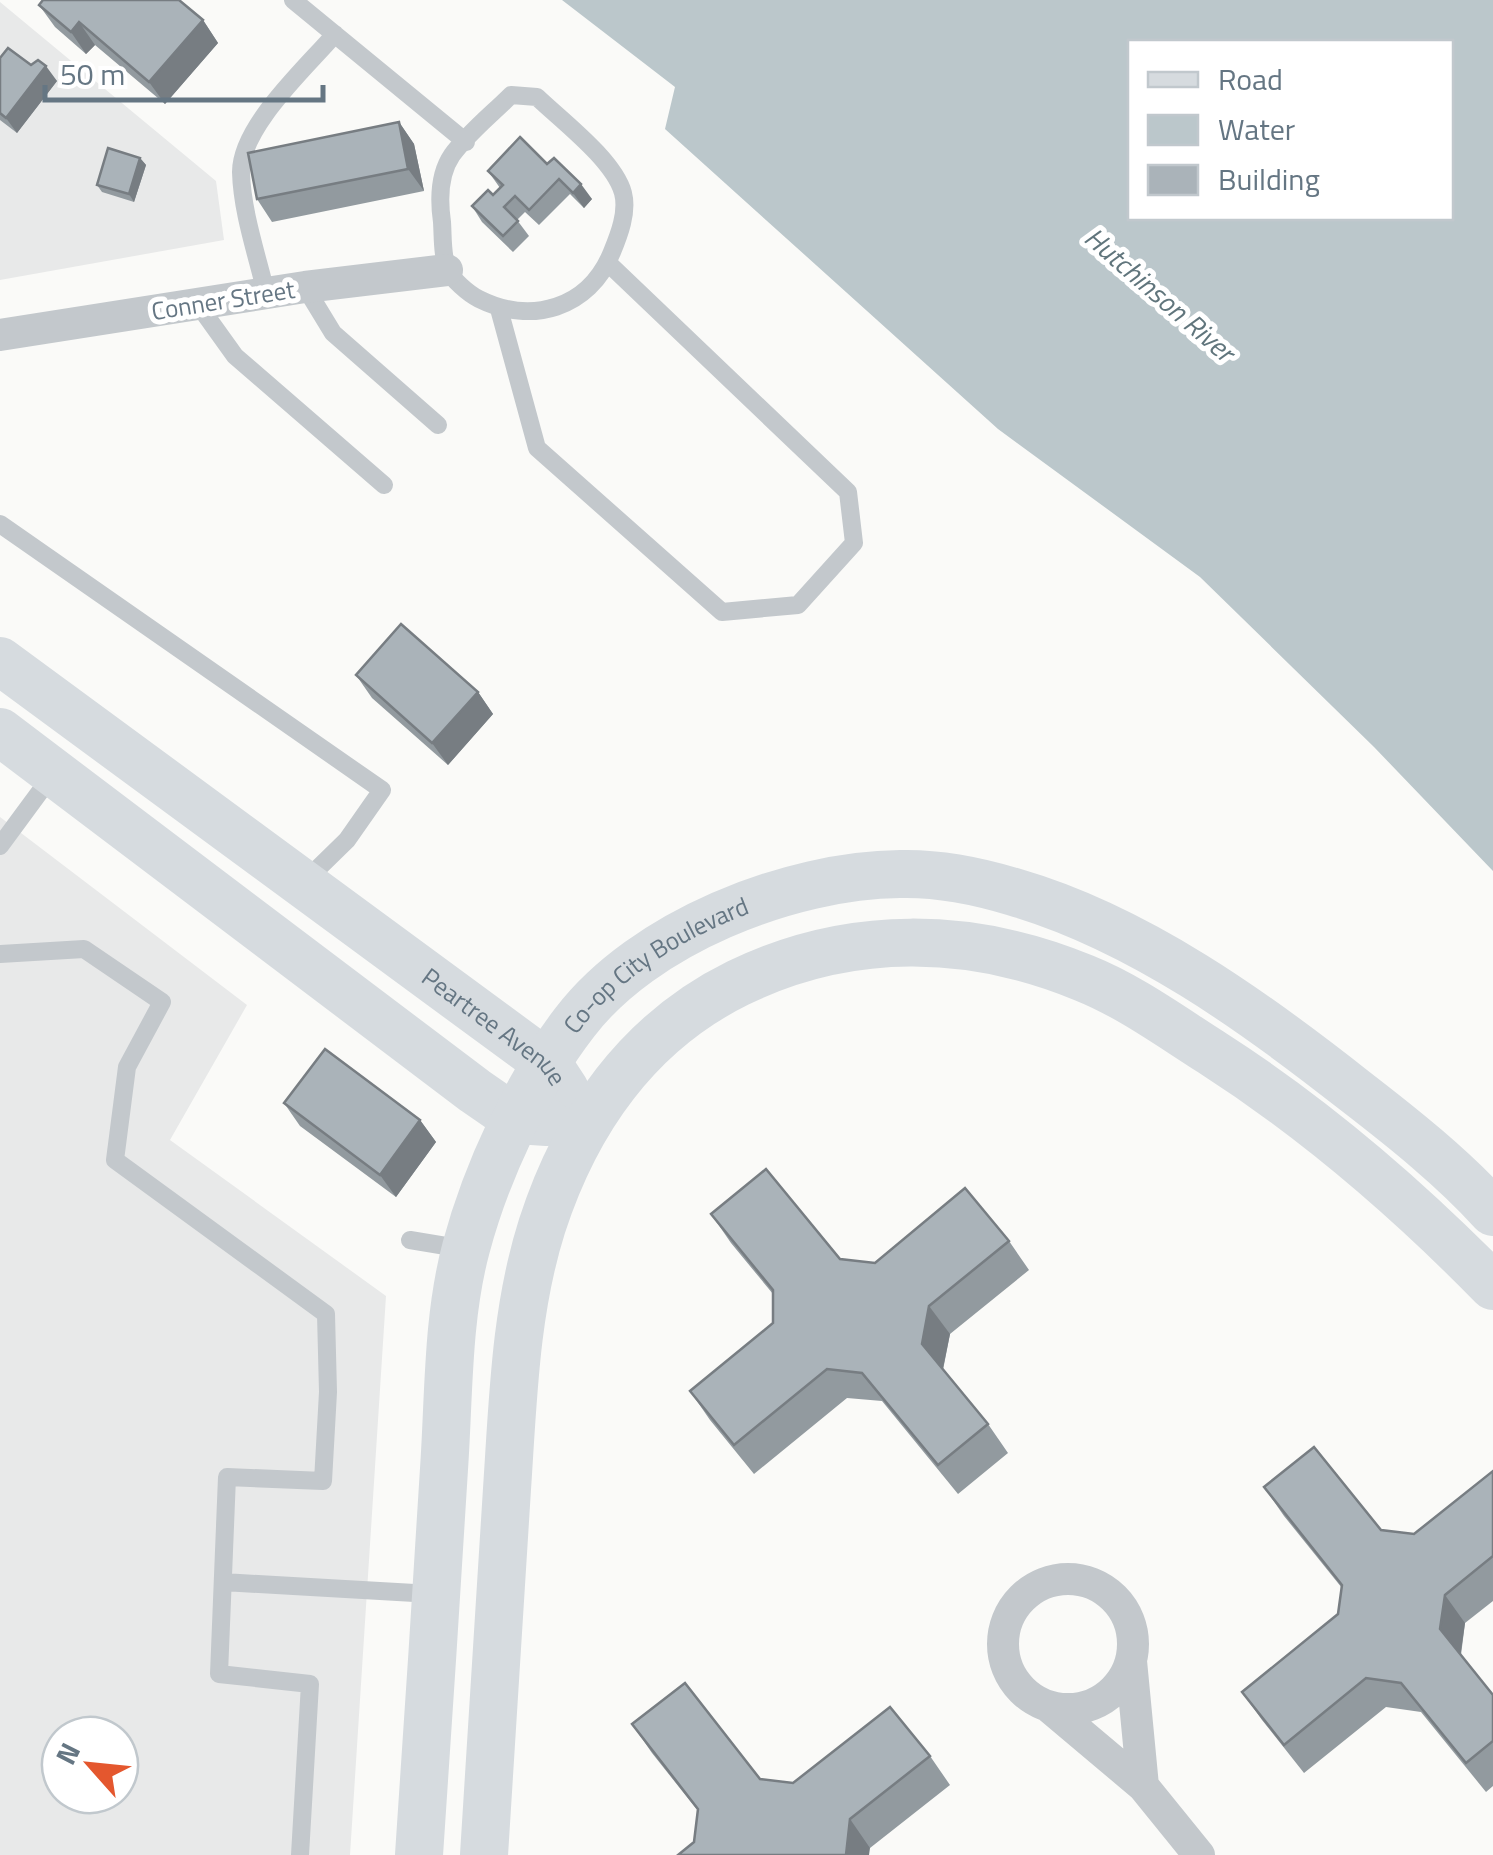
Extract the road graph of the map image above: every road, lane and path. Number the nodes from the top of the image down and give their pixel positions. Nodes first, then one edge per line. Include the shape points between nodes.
1 (293, 0) edge
2 (335, 34) junction
3 (466, 142) junction
4 (608, 262) junction
5 (447, 270) junction
6 (306, 287) junction
7 (266, 293) junction
8 (198, 304) junction
9 (499, 308) junction
10 (0, 335) edge
11 (438, 425) dead end
12 (384, 484) dead end
13 (0, 524) edge
14 (0, 662) edge
15 (0, 732) edge
16 (54, 772) junction
17 (0, 846) edge
18 (302, 883) junction
19 (0, 954) edge
20 (548, 1064) junction
21 (517, 1120) junction
22 (587, 1124) junction
23 (1493, 1212) edge
24 (410, 1240) dead end
25 (465, 1250) junction
26 (1493, 1286) edge
27 (223, 1582) junction
28 (500, 1592) junction
29 (436, 1594) junction
30 (1131, 1661) junction
31 (1048, 1706) junction
32 (1143, 1786) junction
33 (300, 1855) edge
34 (419, 1855) edge
35 (484, 1855) edge
36 (1198, 1855) edge

1 - 2 lane
2 - 3 lane
2 - 7 lane via 254,128 241,170
3 - 4 lane via 511,95 537,96 612,170 624,195 622,229
3 - 5 lane via 443,176
4 - 9 lane via 556,309 528,314
4 - 9 lane via 848,492 854,543 798,605 722,612 536,448
5 - 6 street, Conner Street
5 - 9 lane via 470,295
6 - 7 street, Conner Street
6 - 11 lane via 333,333
7 - 8 street, Conner Street
8 - 10 street, Conner Street
8 - 12 lane via 236,356
13 - 18 lane via 382,790 348,840
14 - 18 main road, Peartree Avenue
15 - 16 main road
16 - 17 lane
16 - 21 main road
18 - 20 main road, Peartree Avenue
19 - 27 lane via 84,948 162,1002 127,1067 115,1160 326,1314 322,1481 227,1477
20 - 21 main road, Co-op City Boulevard
20 - 22 main road, Peartree Avenue
20 - 23 main road, Co-op City Boulevard via 576,1020 629,968 710,921 830,882 900,874 968,880 1078,917 1221,993 1390,1118
21 - 22 main road, Peartree Avenue
21 - 25 main road, Co-op City Boulevard
22 - 26 main road, Co-op City Boulevard via 617,1078 664,1029 772,967 865,944 970,946 1087,979 1258,1082 1414,1209
22 - 28 main road, Co-op City Boulevard via 550,1203 527,1279
24 - 25 lane
25 - 29 main road, Co-op City Boulevard via 452,1340
27 - 29 lane
27 - 33 lane via 219,1674 310,1684
28 - 29 main road
28 - 35 main road, Co-op City Boulevard
29 - 34 main road, Co-op City Boulevard
30 - 31 street via 1102,1699 1084,1707
30 - 31 street via 1132,1629 1108,1592 1066,1579 1044,1584 1012,1613 1004,1652 1018,1685
30 - 32 street
31 - 32 street
32 - 36 street

